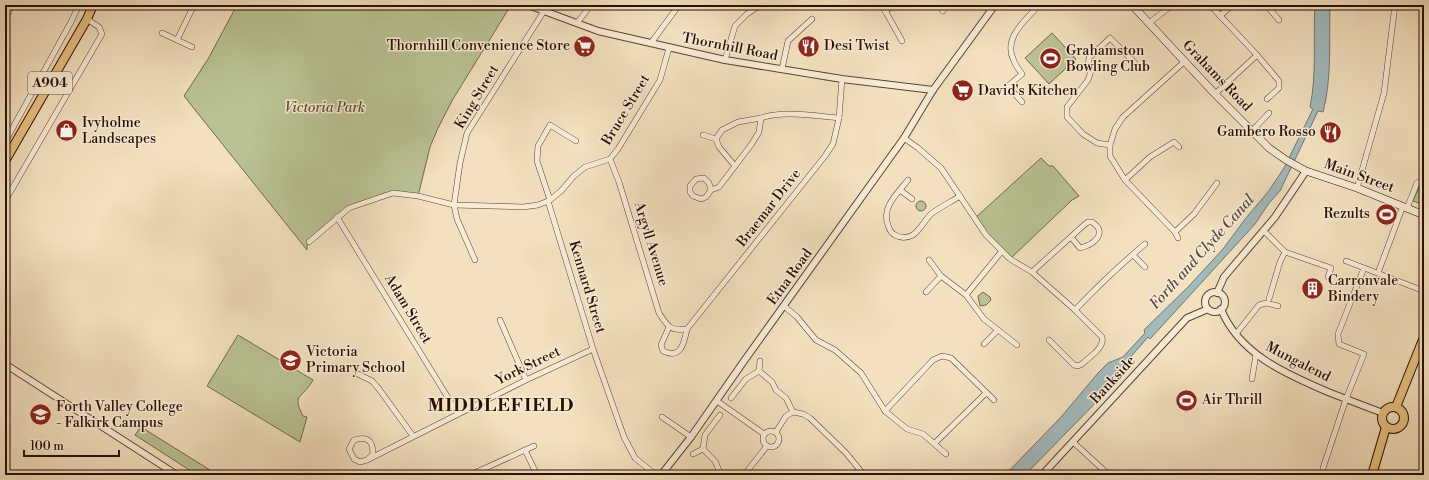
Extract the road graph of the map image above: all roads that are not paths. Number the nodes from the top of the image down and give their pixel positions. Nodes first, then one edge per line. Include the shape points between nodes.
1 (79, 5) edge
2 (93, 5) edge
3 (194, 5) edge
4 (528, 5) edge
5 (590, 5) edge
6 (679, 5) edge
7 (760, 5) edge
8 (882, 5) edge
9 (894, 5) edge
10 (939, 5) edge
11 (995, 5) edge
12 (1039, 5) edge
13 (1132, 5) edge
14 (1172, 5) edge
15 (1210, 5) edge
16 (1232, 5) edge
17 (1266, 5) edge
18 (1395, 5) edge
19 (5, 9) edge
20 (885, 11) junction
21 (943, 11) dead end
22 (544, 12) junction
23 (5, 16) edge
24 (1220, 16) junction
25 (87, 19) junction
26 (812, 20) dead end
27 (1279, 20) dead end
28 (577, 23) junction
29 (1149, 23) junction
30 (162, 33) dead end
31 (177, 40) junction
32 (902, 41) dead end
33 (650, 43) junction
34 (192, 47) dead end
35 (669, 48) junction
36 (1257, 55) junction
37 (725, 60) junction
38 (1184, 61) junction
39 (1135, 64) dead end
40 (782, 69) junction
41 (842, 79) junction
42 (933, 90) junction
43 (1215, 94) junction
44 (1267, 99) dead end
45 (1022, 102) dead end
46 (1269, 113) dead end
47 (761, 118) junction
48 (839, 118) junction
49 (1252, 131) junction
50 (703, 136) dead end
51 (904, 138) junction
52 (716, 139) junction
53 (576, 141) dead end
54 (5, 142) edge
55 (1110, 145) junction
56 (1179, 147) dead end
57 (6, 156) edge
58 (610, 159) junction
59 (1286, 160) joint
60 (736, 166) junction
61 (1306, 171) junction
62 (1424, 179) edge
63 (908, 180) dead end
64 (1125, 180) junction
65 (1218, 183) dead end
66 (1356, 188) junction
67 (710, 190) junction
68 (900, 190) junction
69 (960, 196) junction
70 (912, 199) dead end
71 (549, 200) junction
72 (5, 201) edge
73 (454, 205) junction
74 (1405, 207) junction
75 (1424, 215) edge
76 (338, 217) junction
77 (1264, 231) junction
78 (1175, 232) junction
79 (1071, 237) junction
80 (1178, 238) dead end
81 (309, 242) dead end
82 (1145, 244) dead end
83 (1002, 251) junction
84 (1286, 252) junction
85 (1134, 254) junction
86 (475, 260) dead end
87 (929, 260) dead end
88 (1346, 261) dead end
89 (1145, 267) dead end
90 (1364, 268) junction
91 (1032, 272) junction
92 (1378, 273) junction
93 (941, 276) junction
94 (1328, 277) dead end
95 (1424, 291) edge
96 (926, 292) dead end
97 (1217, 292) junction
98 (966, 296) junction
99 (1269, 298) dead end
100 (784, 306) junction
101 (1278, 306) dead end
102 (1208, 309) junction
103 (1075, 310) junction
104 (1221, 310) junction
105 (500, 320) dead end
106 (669, 327) junction
107 (687, 329) junction
108 (998, 330) junction
109 (1236, 334) junction
110 (1424, 337) edge
111 (1049, 340) dead end
112 (984, 344) dead end
113 (1016, 344) dead end
114 (593, 349) junction
115 (1256, 354) junction
116 (760, 361) dead end
117 (5, 364) edge
118 (759, 371) junction
119 (358, 374) dead end
120 (1252, 379) dead end
121 (526, 380) junction
122 (986, 393) junction
123 (731, 398) dead end
124 (994, 400) dead end
125 (1346, 400) junction
126 (717, 401) junction
127 (1396, 407) junction
128 (885, 411) junction
129 (793, 412) junction
130 (1382, 413) junction
131 (458, 414) junction
132 (720, 415) dead end
133 (662, 417) dead end
134 (1386, 427) junction
135 (776, 432) junction
136 (764, 434) junction
137 (413, 436) junction
138 (691, 437) junction
139 (1073, 442) junction
140 (935, 443) junction
141 (534, 446) dead end
142 (767, 446) junction
143 (703, 449) junction
144 (525, 450) junction
145 (693, 454) dead end
146 (946, 454) dead end
147 (367, 460) junction
148 (1323, 468) dead end
149 (859, 470) junction
150 (177, 475) edge
151 (470, 475) edge
152 (537, 475) edge
153 (656, 475) edge
154 (661, 475) edge
155 (724, 475) edge
156 (744, 475) edge
157 (853, 475) edge
158 (864, 475) edge
159 (1042, 475) edge
160 (1109, 475) edge
161 (1372, 475) edge

1 - 54 street
2 - 25 main road, A904
3 - 31 street
4 - 22 street, Thornhill Road
5 - 28 street
6 - 33 street
7 - 37 street via 735,26
8 - 20 street
9 - 20 street
10 - 21 street
11 - 42 street, Etna Road
12 - 45 street via 1017,29 1011,44 1011,53 1022,74 1008,86
13 - 29 main road, Grahams Road
14 - 29 street
15 - 24 street
16 - 24 street
17 - 27 street
18 - 66 street via 1384,93
19 - 23 street via 9,12
20 - 32 street
22 - 28 street, Thornhill Road
22 - 73 street, King Street via 467,133
24 - 36 street
25 - 57 main road, A904
25 - 72 street via 99,27 102,34
26 - 40 street via 788,41
28 - 33 street, Thornhill Road via 598,31
29 - 38 main road, Grahams Road
30 - 31 street
31 - 34 street
33 - 35 street, Thornhill Road
35 - 37 street, Thornhill Road
35 - 58 street, Bruce Street via 660,80
36 - 43 street
36 - 44 street via 1278,81 1279,88
37 - 40 street, Thornhill Road
38 - 43 main road, Grahams Road
38 - 55 street via 1123,117 1115,129
39 - 55 street via 1110,38 1089,58 1088,66 1092,71 1088,80 1067,107 1067,117 1082,134 1097,143
40 - 41 street, Thornhill Road
41 - 42 street, Thornhill Road
41 - 48 street, Braemar Drive
42 - 51 street, Etna Road
43 - 49 main road, Grahams Road
46 - 49 street
47 - 48 street via 770,114 786,114
47 - 52 street via 738,122 722,130
47 - 60 street via 752,145
48 - 107 street, Braemar Drive via 833,144 825,156
49 - 59 main road, Grahams Road
50 - 52 street
51 - 69 street via 941,168
51 - 100 street, Etna Road
52 - 60 street via 719,147
53 - 71 street, Kennard Street via 550,125 538,146 537,161
55 - 64 street via 1110,156
56 - 64 street via 1174,142 1150,157
58 - 71 street, Bruce Street via 585,167
58 - 106 street, Argyll Avenue via 659,313
59 - 61 main road, Main Street
60 - 67 street via 719,187
61 - 66 main road, Main Street
61 - 77 street
62 - 74 street via 1417,183
63 - 68 street
64 - 78 street
65 - 78 street via 1194,214
66 - 74 main road, Main Street
67 - 67 street via 706,197 701,199 693,196 690,186 696,179 704,178 710,183
68 - 69 street via 888,206 886,220 890,231 900,237 912,235 933,213
68 - 70 street
69 - 83 street via 986,235
71 - 73 street via 523,207
71 - 114 street, Kennard Street
73 - 76 street via 393,193 350,208
73 - 86 street via 457,219
74 - 75 main road, Main Street
74 - 92 street
76 - 81 street
76 - 131 street, Adam Street
77 - 84 street
77 - 97 street via 1224,277
78 - 80 street
79 - 79 street via 1088,222 1092,222 1100,232 1088,246 1080,248
79 - 91 street
82 - 85 street
83 - 91 street
83 - 98 street
84 - 94 street via 1331,268
84 - 99 street via 1280,262
85 - 89 street
85 - 103 street via 1116,268
87 - 93 street
88 - 90 street
90 - 92 street
90 - 125 street via 1338,334 1339,344 1364,354
91 - 103 street
92 - 95 street
93 - 96 street
93 - 98 street
97 - 102 street via 1210,293 1206,298
97 - 104 street via 1224,299
98 - 108 street via 984,319
100 - 126 street, Etna Road
100 - 128 street via 816,340 835,350 861,372
101 - 109 street via 1266,303 1259,305
102 - 104 street via 1215,312
102 - 139 street, Bankside via 1186,318
103 - 111 street via 1102,337 1101,346 1078,366
104 - 109 street, Mungalend
105 - 121 street
106 - 107 street via 677,330
106 - 107 street via 661,345 663,351 670,354 676,353 684,344
108 - 112 street
108 - 113 street
109 - 115 street, Mungalend
110 - 127 main road
114 - 121 street, York Street
114 - 153 street, Kennard Street via 628,448 635,458
115 - 120 street
115 - 125 street, Mungalend via 1278,369
116 - 118 street
117 - 150 street
118 - 123 street via 746,379
118 - 129 street via 786,398
119 - 137 street via 372,381
121 - 131 street, York Street
122 - 124 street
122 - 128 street via 951,358 942,356 933,360
122 - 140 street
125 - 130 street, Mungalend
125 - 148 street
126 - 136 street
126 - 138 street, Etna Road
127 - 130 main road via 1388,408
127 - 134 main road via 1404,415 1403,422 1394,429
128 - 140 street via 907,429 923,434
129 - 135 street via 786,416
129 - 149 street via 810,418 846,453
130 - 134 main road via 1382,421
131 - 137 street, York Street
132 - 143 street via 706,435
133 - 138 street
134 - 161 main road
135 - 136 street
135 - 142 street via 779,437 778,444 772,448
136 - 142 street via 763,440
137 - 147 street, York Street
138 - 154 street, Etna Road
139 - 159 street, Bankside
139 - 160 street
140 - 146 street
141 - 144 street
142 - 156 street
143 - 145 street
143 - 155 street
144 - 151 street
144 - 152 street
147 - 147 street via 360,462 354,459 350,449 354,440 362,437 369,440 373,446 373,454
149 - 157 street
149 - 158 street

